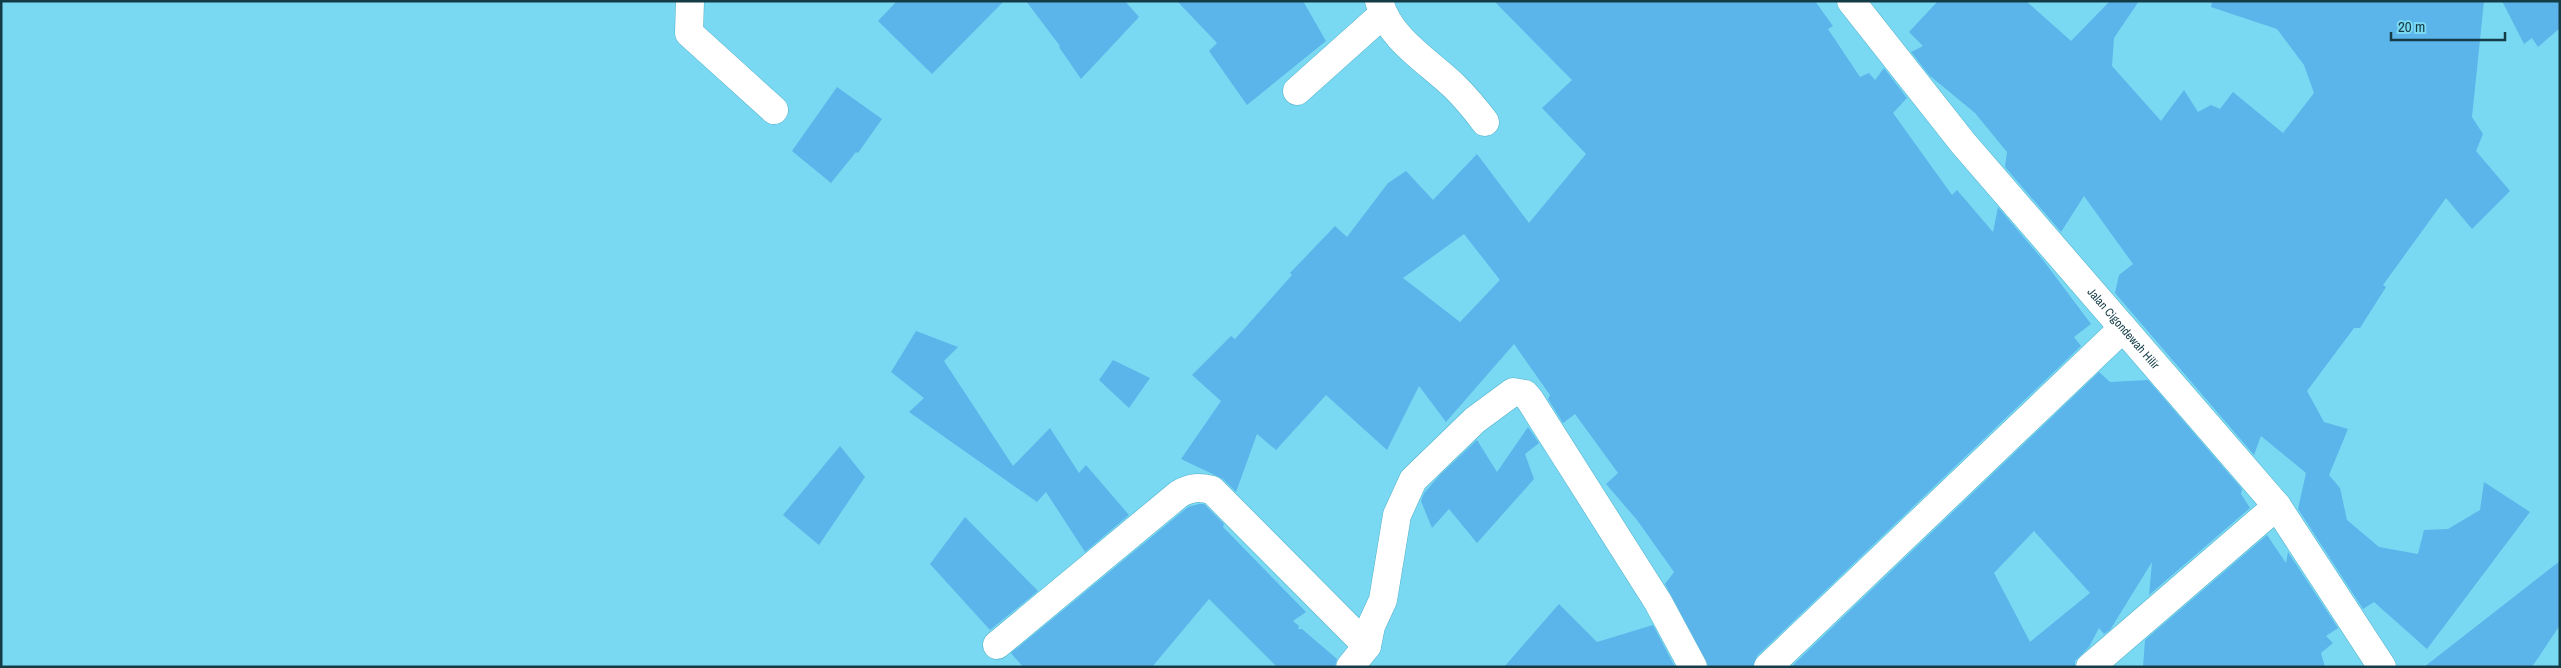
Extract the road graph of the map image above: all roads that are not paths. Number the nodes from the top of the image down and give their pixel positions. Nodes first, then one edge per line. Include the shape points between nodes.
1 (690, 1) edge
2 (1851, 1) edge
3 (1381, 8) edge
4 (1297, 91) dead end
5 (774, 110) dead end
6 (1485, 122) dead end
7 (2123, 328) junction
8 (2277, 506) junction
9 (997, 645) dead end
10 (1367, 646) junction
11 (1350, 667) edge
12 (1693, 667) edge
13 (1768, 667) edge
14 (2090, 667) edge
15 (2382, 667) edge

1 - 5 street via 689,34
2 - 7 street, Jalan Cigondewah Hilir via 1963,143
3 - 4 street
3 - 6 street via 1406,44 1456,88
7 - 8 street, Jalan Cigondewah Hilir
7 - 13 street
8 - 14 street
8 - 15 street, Jalan Cigondewah Hilir
9 - 10 street via 1179,494 1190,488 1202,487 1212,490
10 - 11 street
10 - 12 street via 1382,600 1397,515 1413,480 1475,420 1518,392 1525,394 1536,408 1658,602

